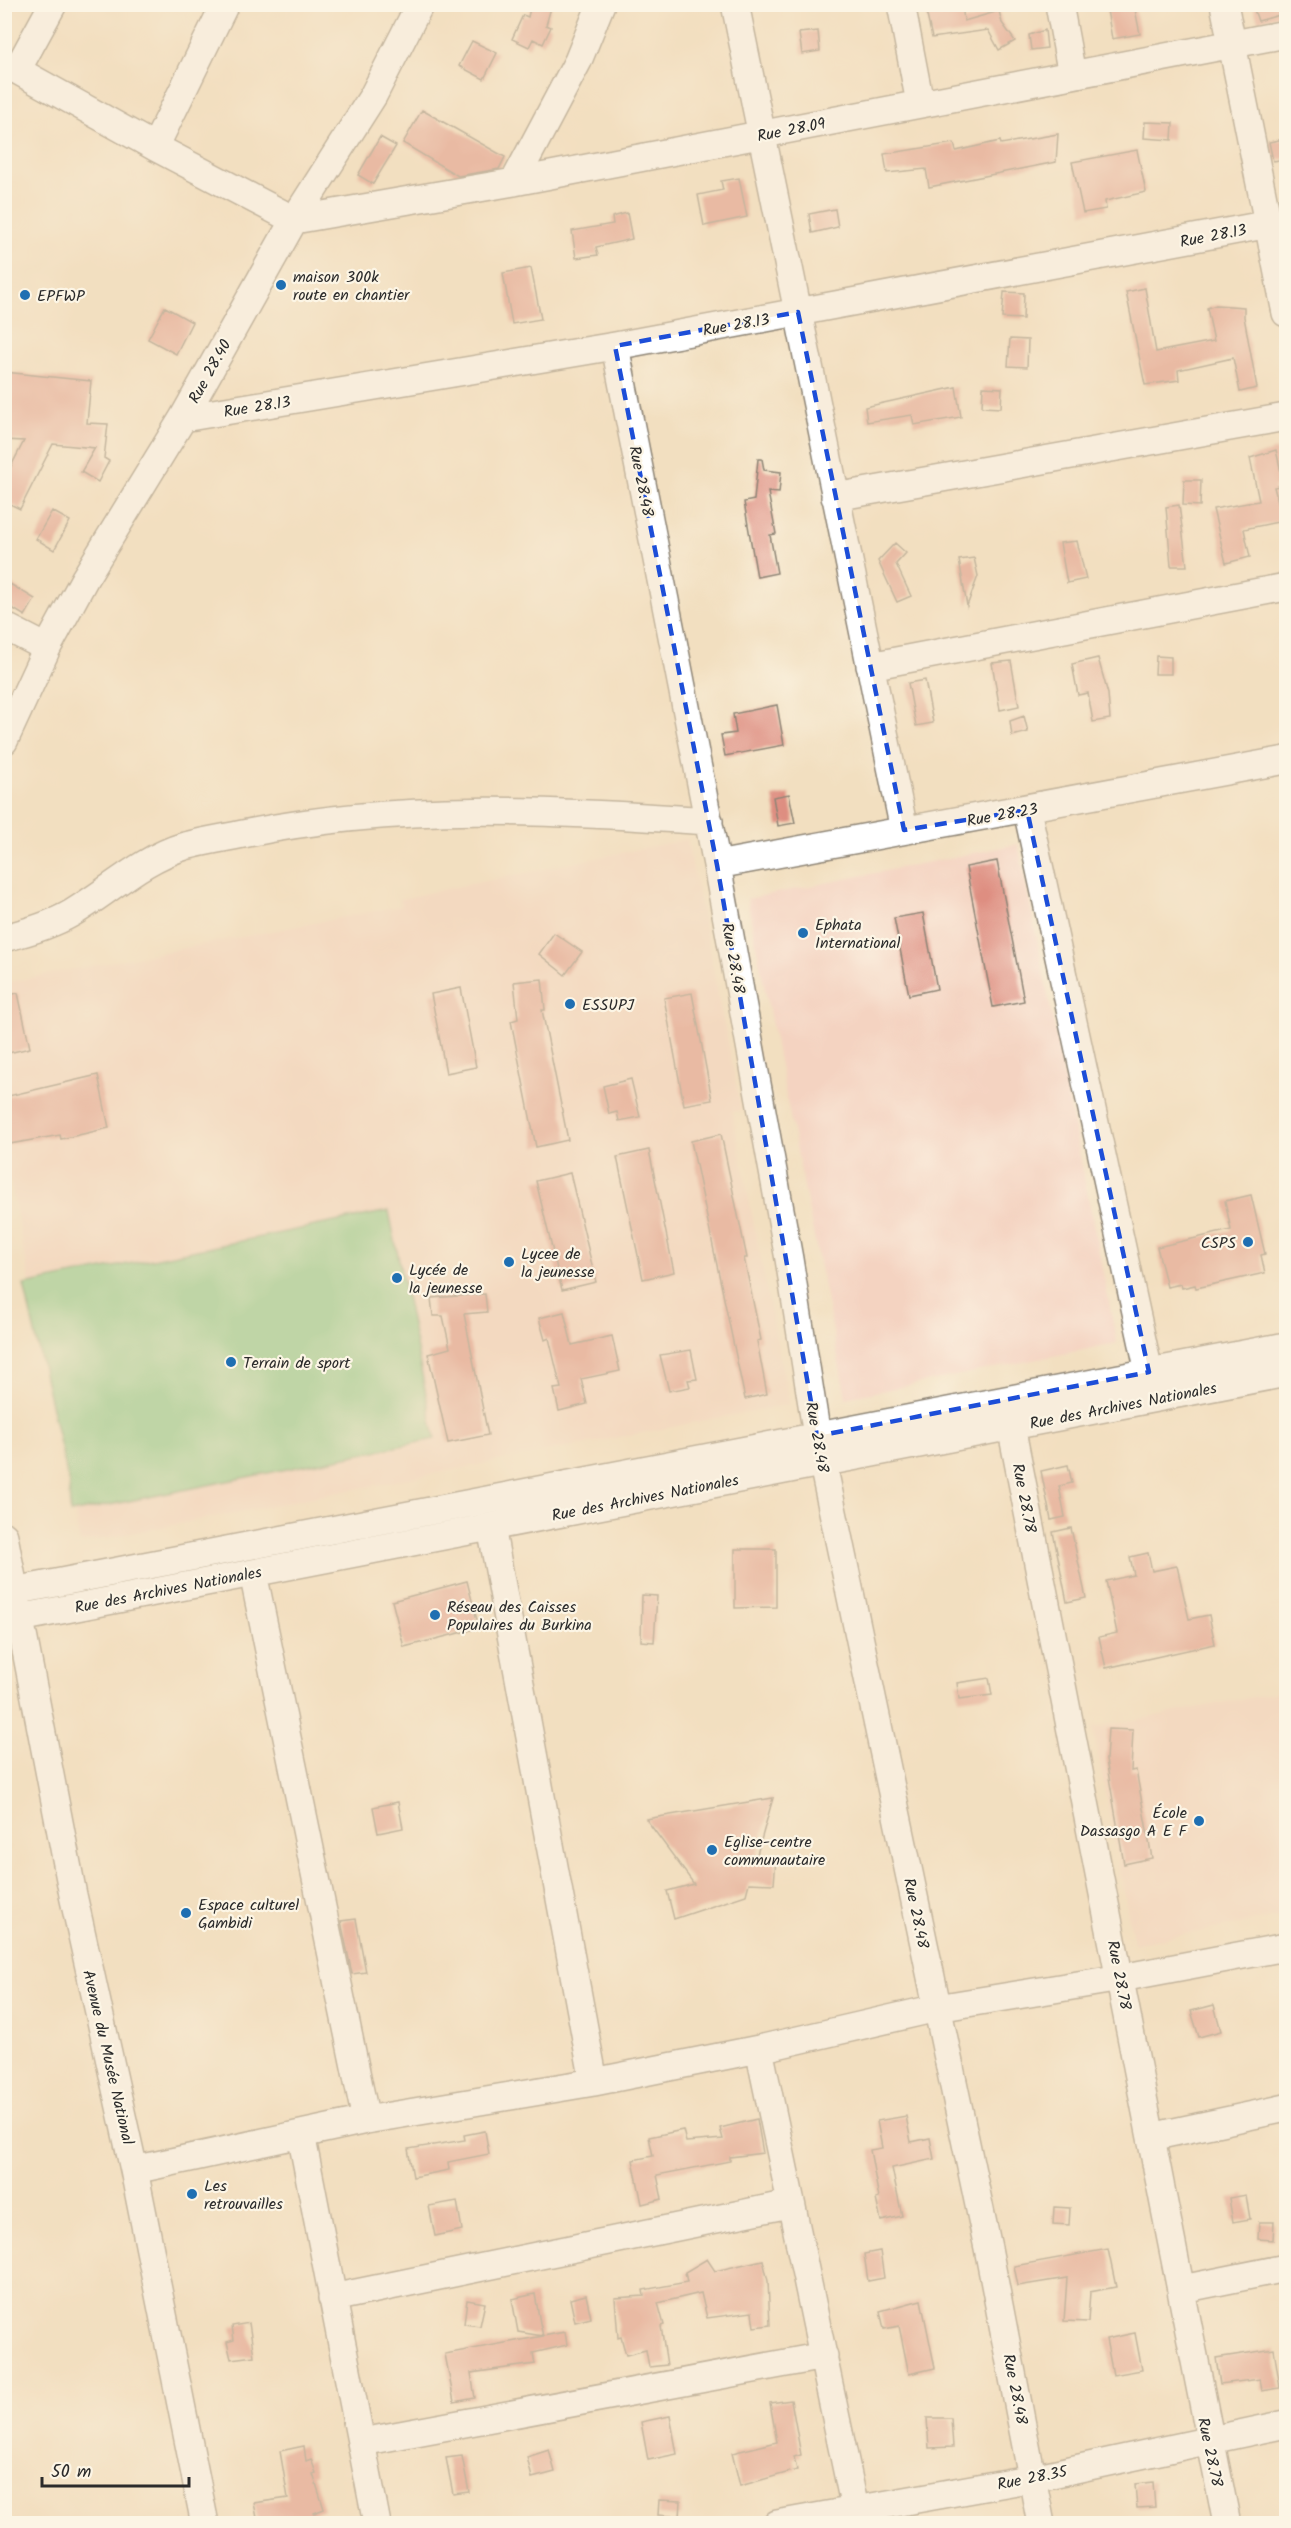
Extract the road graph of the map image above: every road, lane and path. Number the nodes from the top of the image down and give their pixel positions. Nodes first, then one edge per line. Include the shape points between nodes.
1 (53, 4) edge
2 (225, 4) edge
3 (420, 4) edge
4 (601, 4) edge
5 (735, 4) edge
6 (901, 4) edge
7 (1059, 4) edge
8 (1224, 4) edge
9 (1287, 34) edge
10 (1232, 46) junction
11 (11, 66) edge
12 (1072, 75) junction
13 (920, 103) junction
14 (761, 135) junction
15 (155, 147) junction
16 (514, 182) junction
17 (294, 220) junction
18 (1278, 223) edge
19 (798, 312) junction
20 (1287, 313) edge
21 (615, 346) junction
22 (1287, 417) edge
23 (183, 418) junction
24 (835, 497) junction
25 (1287, 586) edge
26 (4, 626) edge
27 (47, 648) junction
28 (870, 666) junction
29 (4, 741) edge
30 (1287, 760) edge
31 (1027, 810) junction
32 (709, 821) junction
33 (904, 830) junction
34 (717, 866) junction
35 (4, 938) edge
36 (1287, 1346) edge
37 (1149, 1372) junction
38 (1287, 1373) edge
39 (1011, 1426) junction
40 (817, 1436) junction
41 (822, 1463) junction
42 (491, 1527) junction
43 (4, 1536) edge
44 (253, 1573) junction
45 (10, 1591) edge
46 (13, 1619) edge
47 (1287, 1947) edge
48 (1121, 1978) junction
49 (937, 2008) junction
50 (759, 2049) junction
51 (594, 2082) junction
52 (1287, 2108) edge
53 (366, 2120) junction
54 (301, 2134) junction
55 (1151, 2137) junction
56 (134, 2170) junction
57 (789, 2204) junction
58 (1287, 2268) edge
59 (1182, 2289) junction
60 (332, 2298) junction
61 (824, 2355) junction
62 (1287, 2424) edge
63 (1208, 2440) junction
64 (362, 2442) junction
65 (1033, 2478) junction
66 (855, 2510) junction
67 (205, 2523) edge
68 (376, 2523) edge
69 (777, 2523) edge
70 (1041, 2523) edge
71 (1227, 2523) edge

1 - 11 street
2 - 15 street
3 - 17 street, Rue 28.40 via 373,96
4 - 16 street via 578,60
5 - 14 street
6 - 13 street
7 - 12 street
8 - 10 street
9 - 10 street, Rue 28.09
10 - 12 street, Rue 28.09
10 - 18 street
11 - 15 street
12 - 13 street, Rue 28.09
13 - 14 street, Rue 28.09
14 - 16 street, Rue 28.09
14 - 19 street
15 - 17 street
16 - 17 street, Rue 28.09
17 - 23 street, Rue 28.40
18 - 19 street, Rue 28.13
18 - 20 street
19 - 21 street, Rue 28.13
19 - 24 street
21 - 23 street, Rue 28.13
21 - 32 street, Rue 28.48
22 - 24 street
23 - 27 street, Rue 28.40
24 - 28 street
25 - 28 street
26 - 27 street
27 - 29 street, Rue 28.40
28 - 33 street
30 - 31 street, Rue 28.23
31 - 33 street, Rue 28.23
31 - 37 street
32 - 34 street, Rue 28.48
32 - 35 street via 459,810 301,822 185,846 153,858 73,912
33 - 34 street, Rue 28.23
34 - 40 street, Rue 28.48 via 789,1259
36 - 37 street, Rue des Archives Nationales
37 - 40 street, Rue des Archives Nationales
38 - 39 street, Rue des Archives Nationales
39 - 41 street, Rue des Archives Nationales
39 - 48 street, Rue 28.78
40 - 41 street, Rue 28.48
40 - 45 street, Rue des Archives Nationales
41 - 42 street, Rue des Archives Nationales
41 - 49 street, Rue 28.48
42 - 44 street, Rue des Archives Nationales
42 - 51 street
43 - 45 street
44 - 46 street, Rue des Archives Nationales
44 - 53 street
45 - 46 street, Avenue du Musée National
46 - 56 street, Avenue du Musée National
47 - 48 street
48 - 49 street
48 - 55 street, Rue 28.78
49 - 50 street
49 - 65 street, Rue 28.48
50 - 51 street
50 - 57 street
51 - 53 street
52 - 55 street
53 - 54 street
54 - 56 street
54 - 60 street
55 - 59 street, Rue 28.78
56 - 67 street, Avenue du Musée National
57 - 60 street
57 - 61 street
58 - 59 street
59 - 63 street, Rue 28.78
60 - 64 street
61 - 64 street
61 - 66 street
62 - 63 street, Rue 28.35
63 - 65 street, Rue 28.35
63 - 71 street, Rue 28.78
64 - 68 street
65 - 66 street, Rue 28.35
65 - 70 street, Rue 28.48
66 - 69 street, Rue 28.35

